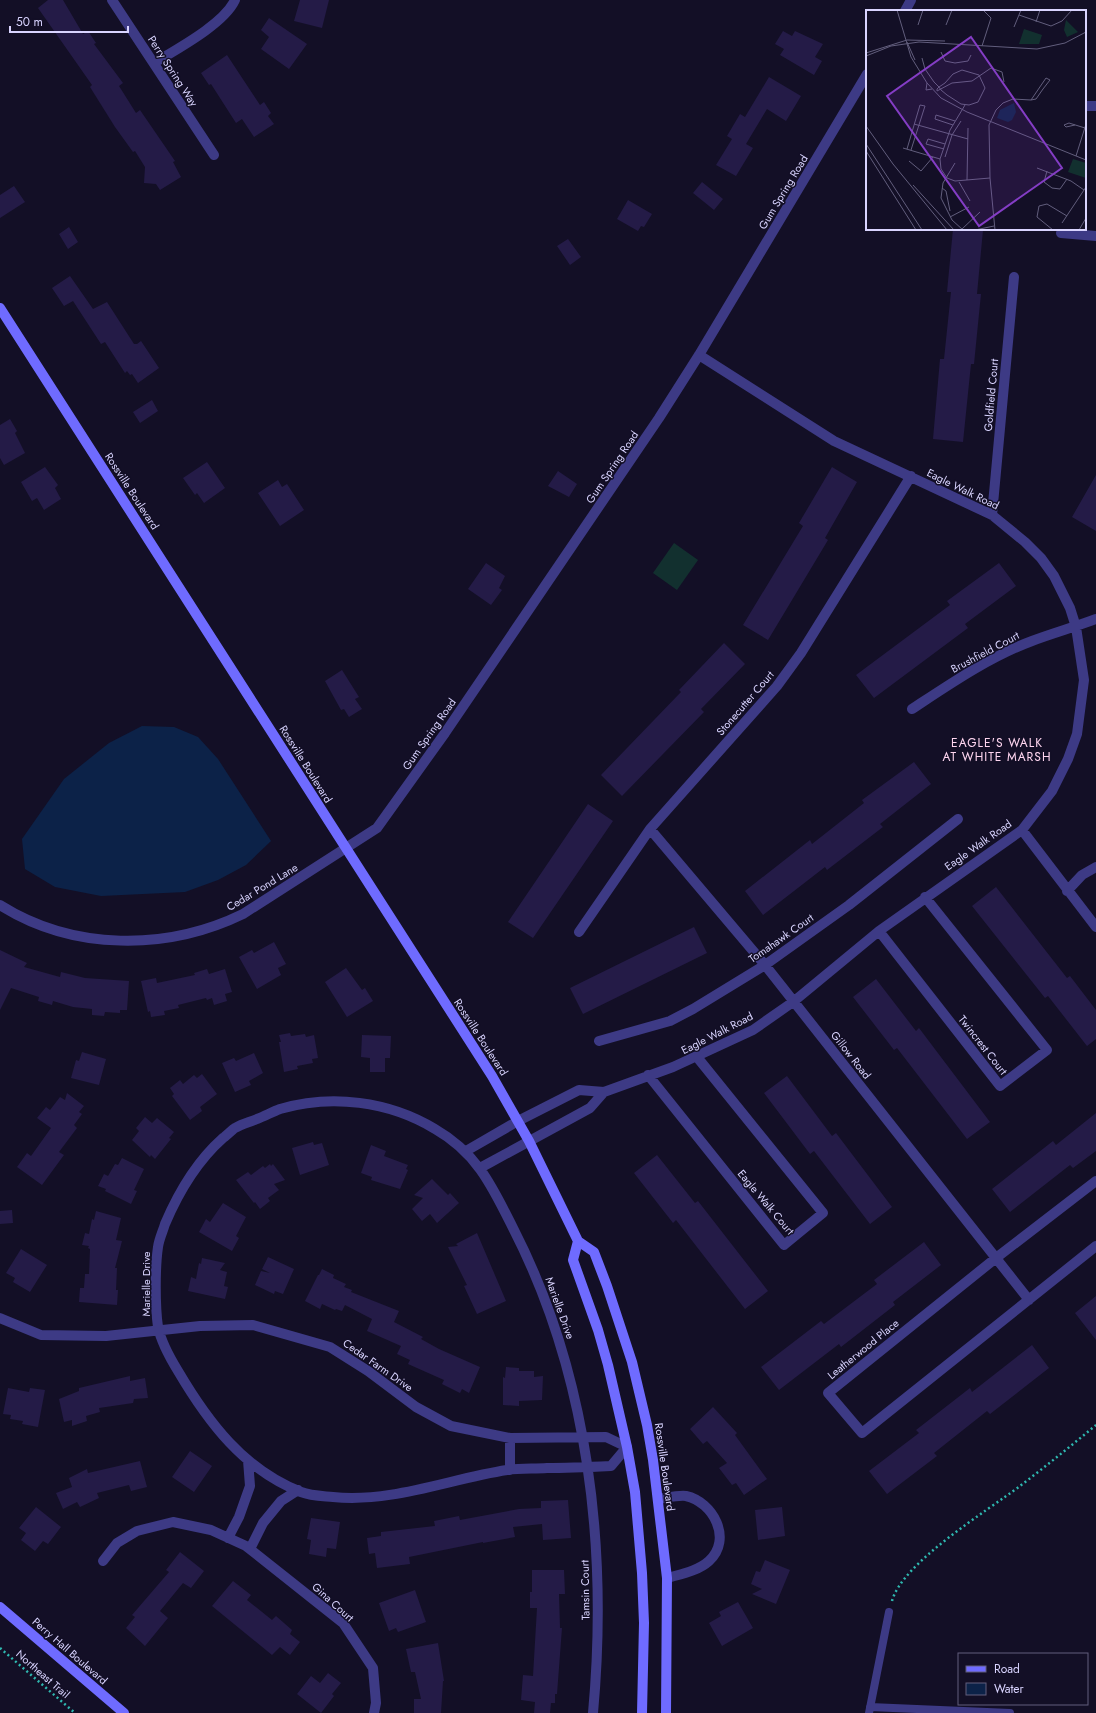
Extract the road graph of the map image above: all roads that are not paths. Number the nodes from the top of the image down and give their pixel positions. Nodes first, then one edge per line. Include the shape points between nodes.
1 (112, 0) edge
2 (235, 0) edge
3 (911, 0) edge
4 (906, 10) edge
5 (154, 63) junction
6 (866, 76) edge
7 (214, 155) dead end
8 (1061, 233) dead end
9 (1096, 236) edge
10 (1014, 277) dead end
11 (0, 308) edge
12 (699, 355) junction
13 (911, 476) junction
14 (992, 514) junction
15 (1096, 619) edge
16 (1076, 627) junction
17 (912, 709) dead end
18 (958, 819) dead end
19 (650, 829) junction
20 (1022, 830) junction
21 (346, 849) junction
22 (1096, 867) edge
23 (1067, 890) junction
24 (925, 897) junction
25 (0, 905) edge
26 (1096, 928) edge
27 (879, 931) junction
28 (579, 932) dead end
29 (765, 965) junction
30 (793, 1002) junction
31 (599, 1041) dead end
32 (697, 1058) junction
33 (648, 1075) junction
34 (604, 1092) junction
35 (518, 1121) junction
36 (530, 1141) junction
37 (466, 1151) junction
38 (480, 1168) junction
39 (1096, 1181) edge
40 (578, 1241) junction
41 (1096, 1246) edge
42 (996, 1258) junction
43 (1029, 1300) junction
44 (0, 1318) edge
45 (158, 1330) junction
46 (510, 1438) junction
47 (584, 1438) junction
48 (628, 1447) junction
49 (248, 1460) junction
50 (586, 1467) junction
51 (510, 1470) junction
52 (298, 1490) junction
53 (658, 1499) junction
54 (228, 1538) junction
55 (250, 1549) junction
56 (103, 1561) dead end
57 (666, 1578) junction
58 (0, 1607) edge
59 (889, 1612) road end
60 (870, 1710) edge
61 (124, 1713) edge
62 (374, 1713) edge
63 (593, 1713) edge
64 (642, 1713) edge
65 (666, 1713) edge
66 (1010, 1713) edge

1 - 5 street, Perry Spring Way
2 - 5 street via 221,17 204,31
3 - 4 street
5 - 7 street, Perry Spring Way
6 - 12 street, Gum Spring Road
8 - 9 street
10 - 14 street, Goldfield Court
11 - 21 main road, Rossville Boulevard
12 - 13 street, Eagle Walk Road via 834,440
12 - 21 street, Gum Spring Road via 612,489 441,739 377,828
13 - 14 street, Eagle Walk Road
13 - 19 street, Stonecutter Court via 801,653 777,686
14 - 16 street, Eagle Walk Road via 1025,542 1054,576
15 - 16 street, Brushfield Court
16 - 17 street, Brushfield Court via 1032,641 999,656 959,678
16 - 20 street, Eagle Walk Road via 1084,680 1077,734 1052,791
18 - 29 street, Tomahawk Court via 848,906
19 - 28 street, Stonecutter Court
19 - 29 street, Gillow Road
20 - 23 street
20 - 24 street, Eagle Walk Road
21 - 25 street, Cedar Pond Lane via 243,914 224,923 178,936 120,941 90,938 35,923
21 - 35 main road, Rossville Boulevard via 492,1076
22 - 23 street via 1082,875
23 - 26 street
24 - 27 street, Eagle Walk Road
24 - 27 street, Twincrest Court via 1047,1050 1000,1086
27 - 30 street, Eagle Walk Road
29 - 30 street, Gillow Road
29 - 31 street, Tomahawk Court via 670,1021
30 - 32 street, Eagle Walk Road via 753,1030
30 - 42 street, Gillow Road
32 - 33 street, Eagle Walk Road
32 - 33 street, Eagle Walk Court via 823,1214 784,1245
33 - 34 street, Eagle Walk Road
34 - 35 street, Eagle Walk Road via 579,1090
34 - 36 street, Eagle Walk Road via 590,1108
35 - 36 main road, Rossville Boulevard
35 - 37 street
36 - 38 street
36 - 40 main road, Rossville Boulevard
37 - 38 street, Marielle Drive
37 - 45 street, Marielle Drive via 433,1127 379,1105 329,1101 280,1109 234,1128 209,1150 188,1177 174,1202 158,1243
38 - 47 street, Marielle Drive via 532,1264 564,1354
39 - 42 street, Leatherwood Place
40 - 48 main road via 573,1260 602,1344
40 - 53 main road, Rossville Boulevard via 594,1252 632,1362 646,1419
41 - 43 street, Leatherwood Place
42 - 43 street, Gillow Road
42 - 43 street, Leatherwood Place via 828,1393 862,1433
44 - 45 street, Cedar Farm Drive via 41,1335 106,1336
45 - 46 street, Cedar Farm Drive via 253,1325 330,1347 416,1407 451,1426
45 - 49 street via 198,1406 234,1448
46 - 47 street, Cedar Farm Drive
46 - 51 street
47 - 48 street, Cedar Farm Drive via 606,1437
47 - 50 street, Marielle Drive
48 - 50 street via 611,1466
48 - 64 main road via 636,1500 642,1573
49 - 52 street via 272,1478
49 - 54 street via 250,1486
50 - 51 street
50 - 63 street, Tamsin Court via 596,1542 598,1598 597,1675
51 - 52 street via 386,1497 356,1499 315,1495
52 - 55 street via 281,1501 263,1523
53 - 57 main road, Rossville Boulevard
53 - 57 street via 685,1496 697,1500 715,1518 719,1529 719,1540 710,1560 691,1571
54 - 55 street, Gina Court
54 - 56 street, Gina Court via 211,1530 173,1522 137,1531 117,1543
55 - 62 street, Gina Court via 343,1623 373,1668 376,1703
57 - 65 main road, Rossville Boulevard
58 - 61 main road, Perry Hall Boulevard
59 - 60 lane
60 - 66 lane

